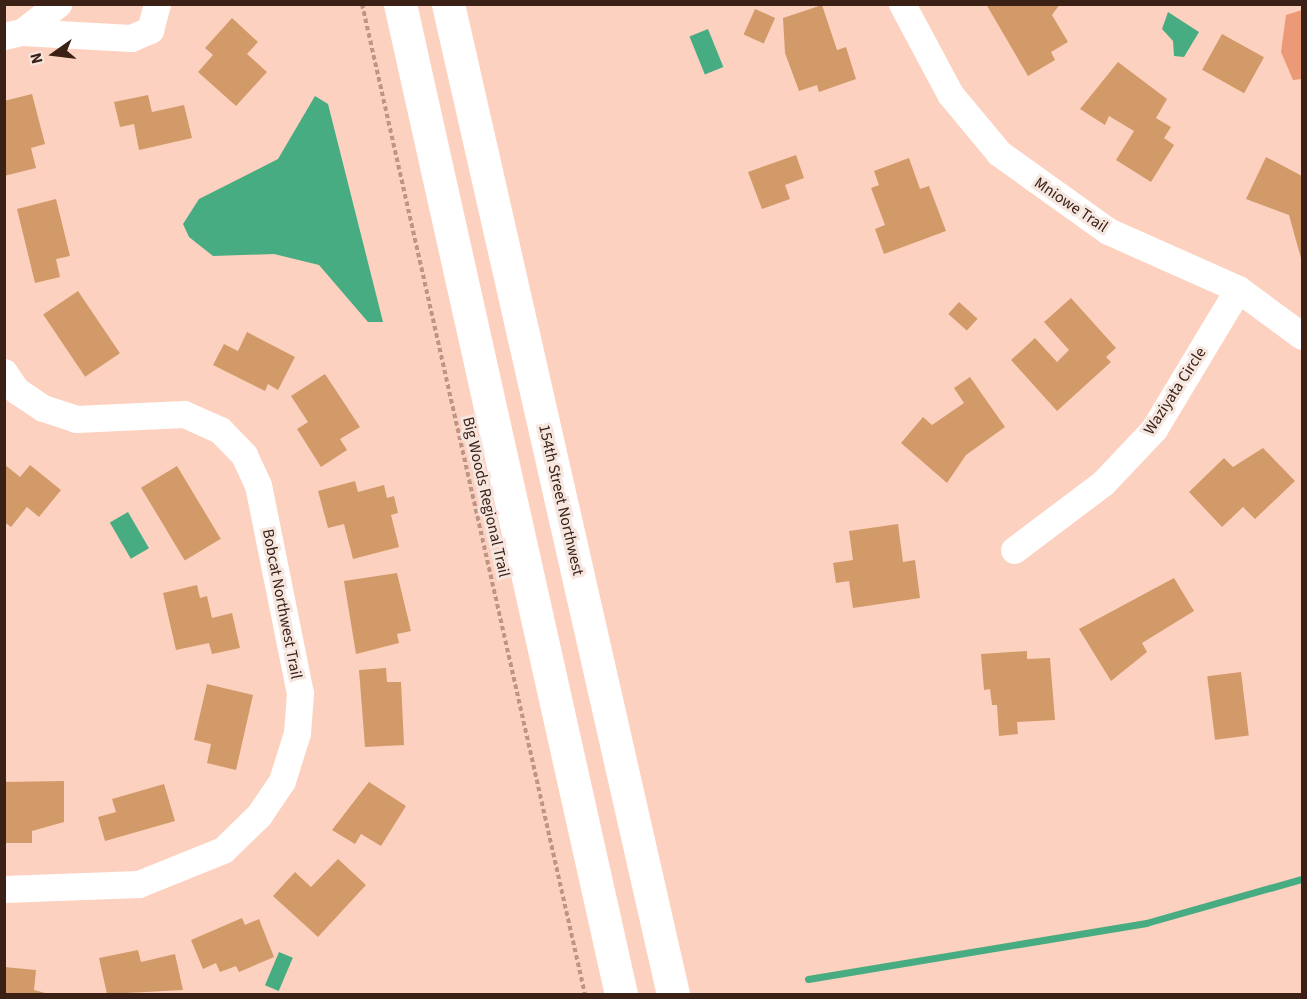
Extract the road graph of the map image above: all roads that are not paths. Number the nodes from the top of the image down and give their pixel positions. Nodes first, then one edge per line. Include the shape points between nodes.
1 (58, 4) edge
2 (157, 4) edge
3 (400, 4) edge
4 (448, 4) edge
5 (902, 4) edge
6 (13, 34) edge
7 (1238, 289) junction
8 (1302, 336) edge
9 (4, 372) edge
10 (1014, 550) dead end
11 (4, 890) edge
12 (621, 994) edge
13 (673, 994) edge

1 - 6 street
2 - 6 street via 150,30 131,38
3 - 12 street
4 - 13 street, 154th Street Northwest
5 - 7 street, Mniowe Trail via 950,94 999,153 1108,231
7 - 8 street, Mniowe Trail
7 - 10 street, Waziyata Circle via 1154,429 1103,483
9 - 11 street, Bobcat Northwest Trail via 16,390 43,408 76,418 184,414 220,430 244,455 260,496 300,693 297,734 282,781 259,815 223,850 139,884

